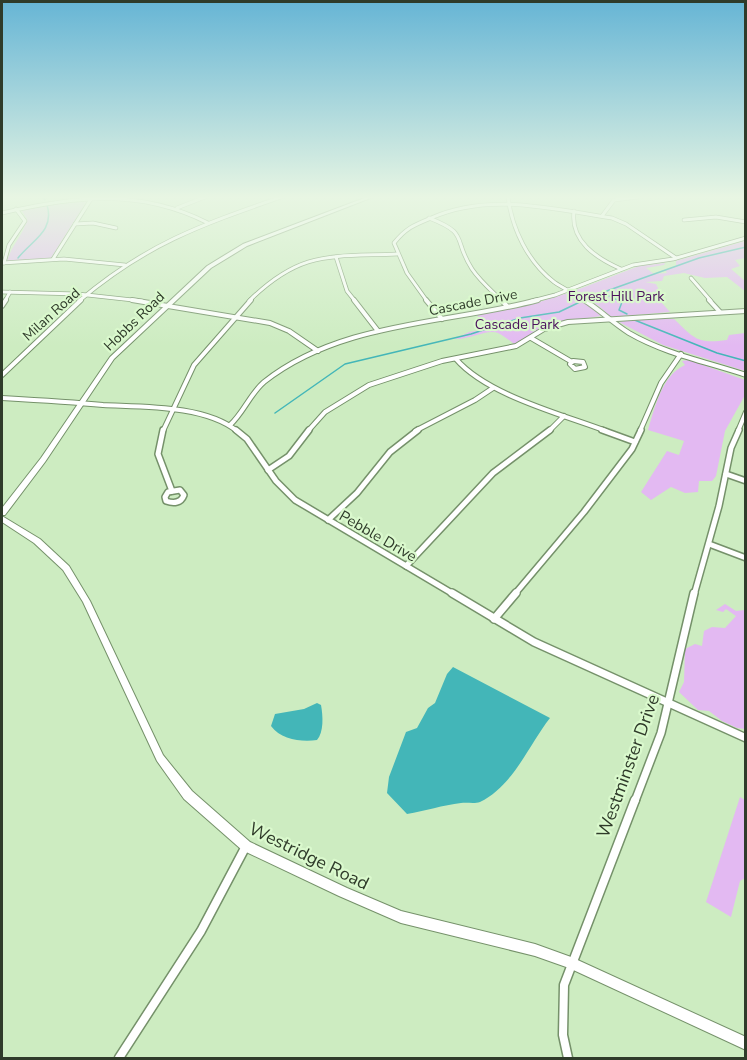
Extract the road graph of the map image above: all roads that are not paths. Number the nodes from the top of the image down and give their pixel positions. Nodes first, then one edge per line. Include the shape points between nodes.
1 (9, 246) edge
2 (61, 246) edge
3 (156, 246) edge
4 (247, 246) edge
5 (395, 246) edge
6 (462, 246) edge
7 (526, 246) edge
8 (588, 246) edge
9 (659, 246) edge
10 (716, 246) edge
11 (397, 254) junction
12 (336, 257) junction
13 (676, 258) junction
14 (53, 259) junction
15 (3, 263) edge
16 (125, 266) junction
17 (621, 270) junction
18 (691, 278) dead end
19 (569, 291) junction
20 (2, 292) edge
21 (10, 292) junction
22 (89, 294) junction
23 (167, 305) junction
24 (2, 306) edge
25 (507, 306) junction
26 (746, 311) edge
27 (720, 312) junction
28 (236, 317) junction
29 (609, 318) junction
30 (442, 319) junction
31 (378, 332) junction
32 (531, 339) junction
33 (318, 351) junction
34 (681, 354) junction
35 (456, 359) junction
36 (572, 362) dead end
37 (2, 375) edge
38 (746, 375) edge
39 (493, 387) junction
40 (2, 398) edge
41 (81, 403) junction
42 (172, 409) junction
43 (746, 412) edge
44 (564, 416) junction
45 (743, 422) edge
46 (230, 425) junction
47 (635, 442) junction
48 (268, 470) junction
49 (726, 474) junction
50 (746, 481) edge
51 (172, 491) dead end
52 (2, 513) edge
53 (2, 519) edge
54 (328, 520) junction
55 (709, 544) junction
56 (746, 558) edge
57 (406, 566) junction
58 (494, 619) junction
59 (668, 703) junction
60 (746, 738) edge
61 (246, 846) junction
62 (571, 963) junction
63 (746, 1044) edge
64 (119, 1059) edge
65 (568, 1059) edge

1 - 15 street
2 - 14 street
3 - 16 street, Milan Road
4 - 23 street, Hobbs Road via 208,267
5 - 11 street
6 - 25 street via 474,272
7 - 19 street via 540,269
8 - 17 street
9 - 13 street
10 - 13 street, Cascade Drive
11 - 12 street
11 - 30 street
12 - 28 street via 312,260 286,270
12 - 31 street via 347,291
13 - 17 street, Cascade Drive
14 - 15 street
14 - 16 street
16 - 22 street, Milan Road
17 - 19 street, Cascade Drive
18 - 27 street
19 - 25 street, Cascade Drive
19 - 29 street
20 - 21 street
21 - 22 street
21 - 24 street
22 - 23 street
22 - 37 street, Milan Road
23 - 28 street
23 - 41 street, Hobbs Road via 112,358
25 - 30 street, Cascade Drive
26 - 27 street
27 - 29 street
28 - 33 street via 279,326
28 - 42 street via 192,368
29 - 32 street via 559,324
29 - 34 street via 628,333
30 - 31 street, Cascade Drive
31 - 33 street, Cascade Drive
32 - 35 street
32 - 36 street
33 - 46 street, Cascade Drive via 261,384 241,416
34 - 38 street
34 - 47 street via 662,383
35 - 39 street via 467,372
35 - 48 street via 390,377 338,403 315,422 289,456
39 - 44 street
39 - 54 street via 411,433
40 - 41 street, Pebble Drive
41 - 42 street, Pebble Drive
41 - 52 street, Hobbs Road
42 - 46 street, Pebble Drive
42 - 51 street via 158,448 161,468
43 - 45 street, Westminster Drive
44 - 47 street
44 - 57 street via 542,438 493,473
45 - 49 street, Westminster Drive via 731,448
46 - 48 street, Pebble Drive via 247,439
47 - 58 street via 584,512
48 - 54 street, Pebble Drive via 295,500
49 - 50 street
49 - 55 street, Westminster Drive
53 - 61 street, Westridge Road via 37,541 66,568 86,601 160,758 188,795
54 - 57 street, Pebble Drive
55 - 56 street
55 - 59 street, Westminster Drive
57 - 58 street, Pebble Drive
58 - 59 street, Pebble Drive via 534,642
59 - 60 street, Pebble Drive
59 - 62 street, Westminster Drive via 661,733
61 - 62 street, Westridge Road via 401,917 535,950
61 - 64 street via 201,931
62 - 63 street, Westridge Road
62 - 65 street, Westminster Drive via 562,1012

